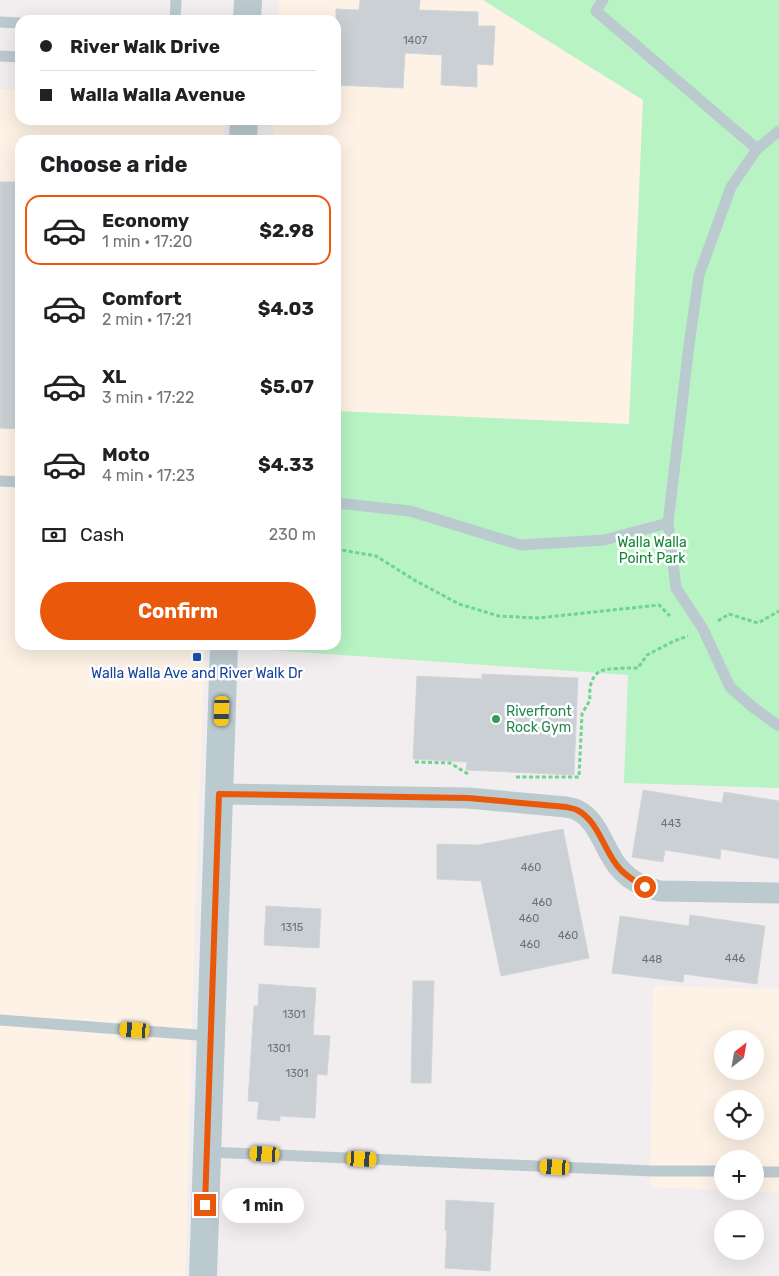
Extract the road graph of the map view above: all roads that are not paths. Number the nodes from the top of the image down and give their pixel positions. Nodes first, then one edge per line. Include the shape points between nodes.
1 (176, 0) edge
2 (248, 0) edge
3 (603, 0) edge
4 (176, 15) edge
5 (247, 15) edge
6 (0, 22) edge
7 (15, 23) edge
8 (0, 56) edge
9 (15, 57) edge
10 (779, 131) edge
11 (757, 149) junction
12 (0, 481) edge
13 (15, 482) edge
14 (341, 504) edge
15 (668, 523) junction
16 (224, 650) edge
17 (779, 726) edge
18 (219, 794) junction
19 (779, 893) edge
20 (0, 1020) edge
21 (211, 1036) junction
22 (207, 1152) junction
23 (714, 1172) edge
24 (764, 1172) edge
25 (779, 1172) edge
26 (203, 1276) edge

1 - 4 lane
2 - 5 street
3 - 11 lane via 596,11
6 - 7 lane
8 - 9 lane
10 - 11 lane
11 - 15 lane via 731,187 699,274
12 - 13 lane
14 - 15 lane via 410,511 521,545 604,540
15 - 17 lane via 676,588 703,629 730,687
16 - 18 street
18 - 19 street via 468,798 566,807 585,816 619,869 645,887 660,891
18 - 21 street
20 - 21 lane
21 - 22 street
22 - 23 lane
22 - 26 street
24 - 25 lane

